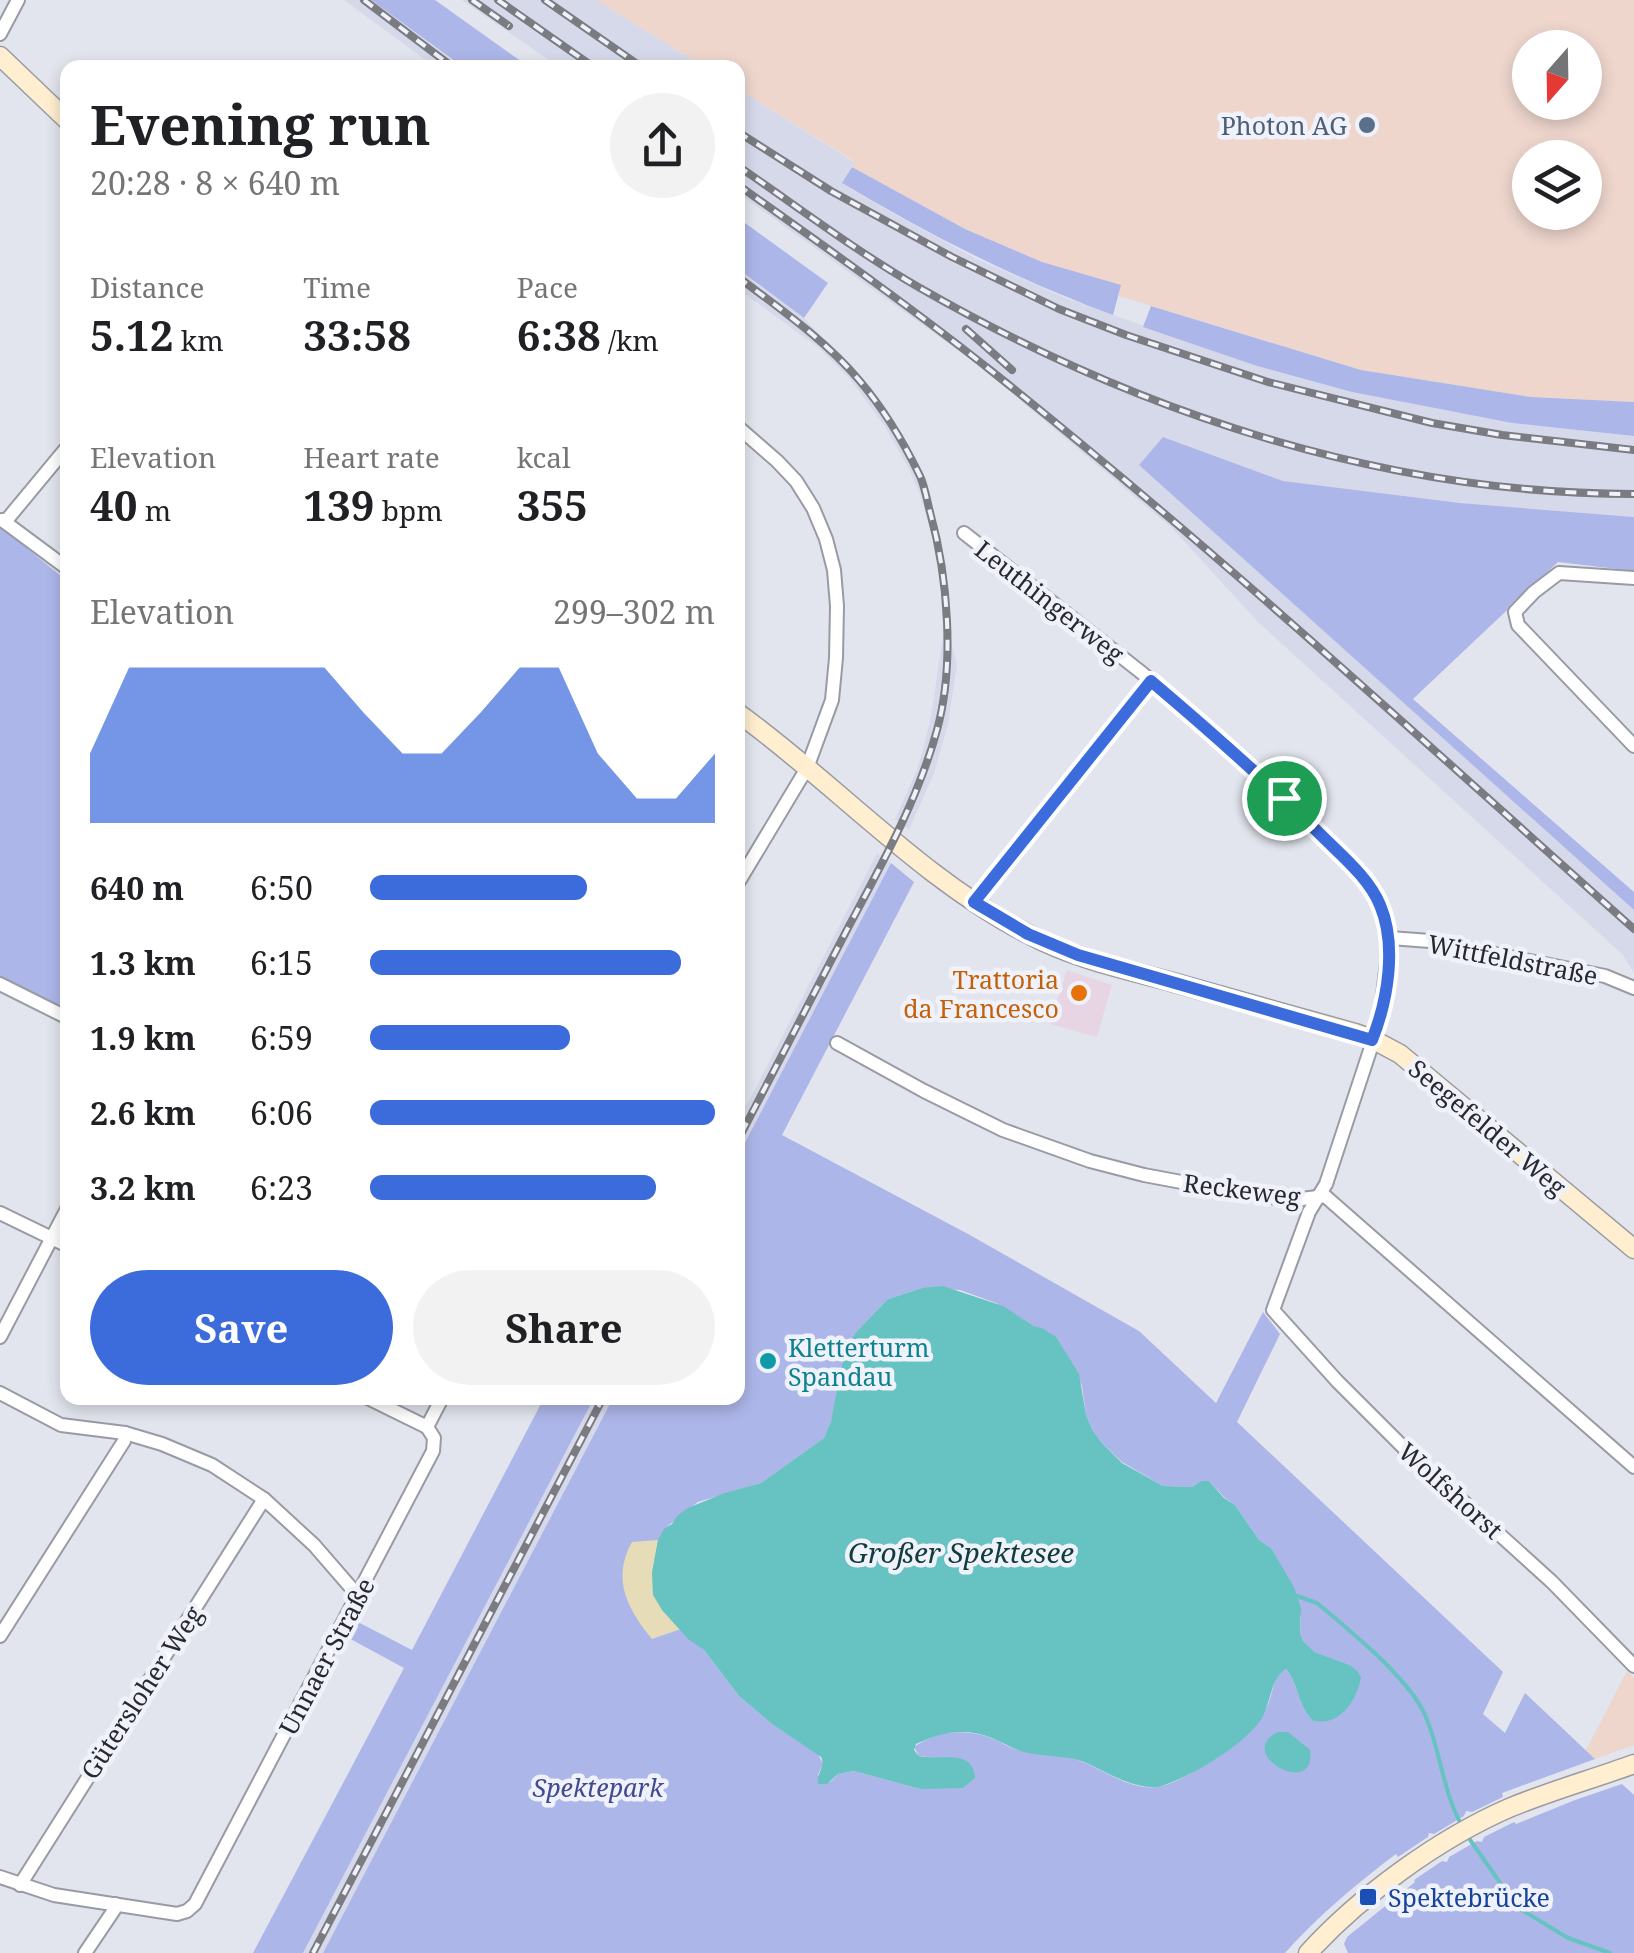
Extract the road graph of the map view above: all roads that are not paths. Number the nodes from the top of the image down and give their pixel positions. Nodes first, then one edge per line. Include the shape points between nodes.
1 (18, 0) edge
2 (0, 34) edge
3 (0, 56) edge
4 (60, 112) edge
5 (745, 434) edge
6 (60, 455) edge
7 (2, 520) edge
8 (964, 534) dead end
9 (60, 564) edge
10 (1634, 578) edge
11 (1151, 681) junction
12 (745, 719) edge
13 (1634, 746) edge
14 (807, 768) junction
15 (745, 872) edge
16 (974, 902) junction
17 (1390, 938) junction
18 (0, 984) edge
19 (1634, 988) edge
20 (60, 1014) edge
21 (1372, 1040) junction
22 (837, 1043) dead end
23 (1320, 1196) junction
24 (0, 1212) edge
25 (60, 1222) edge
26 (52, 1238) junction
27 (60, 1242) edge
28 (1634, 1249) edge
29 (1273, 1310) joint
30 (0, 1338) edge
31 (0, 1393) edge
32 (382, 1405) edge
33 (438, 1405) edge
34 (427, 1427) junction
35 (126, 1434) junction
36 (1634, 1467) edge
37 (264, 1499) junction
38 (359, 1593) junction
39 (0, 1636) edge
40 (1634, 1666) edge
41 (1634, 1764) edge
42 (0, 1877) edge
43 (20, 1885) junction
44 (115, 1904) junction
45 (1319, 1948) edge
46 (85, 1953) edge

1 - 2 street
3 - 4 street
5 - 14 street via 796,481 813,508 834,570 832,700
6 - 7 street
7 - 9 street
8 - 11 street, Leuthingerweg
10 - 13 street via 1560,573 1515,612 1518,624
11 - 16 street
11 - 17 street, Leuthingerweg via 1350,864 1379,902
12 - 14 street, Seegefelder Weg
14 - 15 street
14 - 16 street, Seegefelder Weg
16 - 21 street, Seegefelder Weg via 1078,955
17 - 19 street, Wittfeldstraße via 1605,976
17 - 21 street, Leuthingerweg
18 - 20 street
21 - 23 street, Leuthingerweg
21 - 28 street, Seegefelder Weg via 1413,1064
22 - 23 street, Reckeweg via 1008,1132 1090,1161 1240,1194
23 - 29 street, Leuthingerweg
23 - 36 street, Reckeweg
24 - 26 street
25 - 26 street
26 - 27 street
26 - 30 street
29 - 40 street, Wolfshorst via 1377,1422
31 - 35 street via 61,1424
32 - 34 street
33 - 34 street, Unnaer Straße
34 - 38 street, Unnaer Straße via 433,1451
35 - 37 street via 212,1465
35 - 39 street
37 - 38 street
37 - 43 street, Gütersloher Weg
38 - 44 street, Unnaer Straße via 195,1904 177,1914
41 - 45 street via 1508,1809 1406,1868
42 - 43 street
43 - 44 street
44 - 46 street

